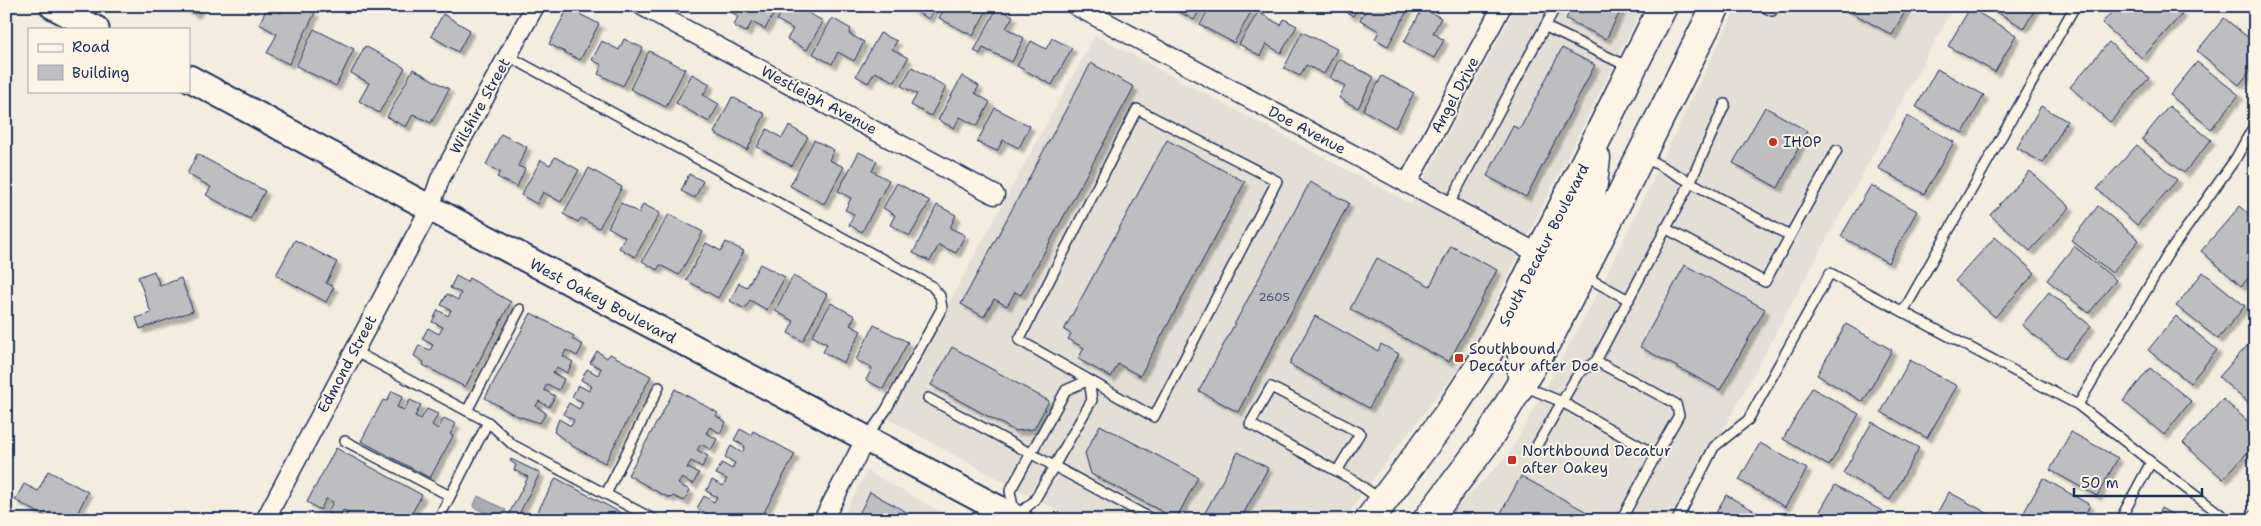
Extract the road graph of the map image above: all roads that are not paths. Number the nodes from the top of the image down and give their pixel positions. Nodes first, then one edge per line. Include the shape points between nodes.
1 (53, 6) edge
2 (535, 6) edge
3 (642, 6) edge
4 (1076, 6) edge
5 (1556, 6) edge
6 (1663, 6) edge
7 (1716, 6) edge
8 (1762, 6) edge
9 (2075, 6) edge
10 (1498, 8) edge
11 (1772, 11) dead end
12 (1546, 27) junction
13 (94, 28) edge
14 (508, 56) junction
15 (1632, 68) junction
16 (190, 79) edge
17 (1725, 104) dead end
18 (2255, 124) edge
19 (1598, 137) junction
20 (1837, 150) dead end
21 (1642, 156) junction
22 (1690, 183) junction
23 (1407, 184) junction
24 (995, 195) dead end
25 (1448, 206) junction
26 (430, 208) junction
27 (1665, 228) junction
28 (1790, 236) junction
29 (1539, 254) junction
30 (1582, 275) junction
31 (1629, 300) junction
32 (520, 309) dead end
33 (1903, 312) junction
34 (354, 351) junction
35 (1596, 361) junction
36 (1088, 380) junction
37 (1522, 385) junction
38 (659, 387) dead end
39 (928, 398) dead end
40 (1562, 402) junction
41 (2078, 405) junction
42 (467, 411) junction
43 (488, 422) junction
44 (865, 440) junction
45 (345, 441) dead end
46 (1537, 445) dead end
47 (1031, 454) junction
48 (1656, 455) junction
49 (2151, 462) junction
50 (1054, 467) junction
51 (1337, 471) junction
52 (606, 494) junction
53 (450, 496) junction
54 (1376, 511) edge
55 (2255, 514) edge
56 (1434, 515) edge
57 (1017, 518) edge
58 (265, 520) edge
59 (438, 520) edge
60 (655, 520) edge
61 (823, 520) edge
62 (1154, 520) edge
63 (1621, 520) edge
64 (1678, 520) edge
65 (2120, 520) edge
66 (2228, 520) edge
67 (2252, 520) edge

1 - 13 main road
2 - 14 street, Wilshire Street
3 - 24 street, Westleigh Avenue
4 - 23 street, Doe Avenue
5 - 12 lane
6 - 15 main road, South Decatur Boulevard
7 - 21 main road
8 - 11 lane
9 - 33 lane
10 - 23 street, Angel Drive
12 - 15 lane
12 - 25 lane
14 - 26 street, Wilshire Street via 440,179
14 - 44 lane via 932,286 940,296 942,308 886,410
15 - 19 main road, South Decatur Boulevard
16 - 26 main road, West Oakey Boulevard
17 - 22 lane
18 - 41 lane via 2236,158 2168,254
19 - 29 main road, South Decatur Boulevard
19 - 30 main road via 1591,197 1568,251 1572,268
20 - 28 lane
21 - 22 lane
21 - 30 main road
22 - 27 lane
22 - 28 lane
23 - 25 street, Doe Avenue
25 - 29 street, Doe Avenue
26 - 34 street, Edmond Street
26 - 44 main road, West Oakey Boulevard
27 - 28 lane via 1764,282
27 - 31 lane
29 - 37 main road via 1550,263 1553,271 1522,339
29 - 54 main road, South Decatur Boulevard via 1485,358
30 - 31 lane
30 - 37 main road
31 - 35 lane
32 - 42 lane
33 - 41 lane
33 - 64 lane via 1830,273 1748,420 1714,448
34 - 42 lane
34 - 58 street, Edmond Street
35 - 40 lane via 1578,374
35 - 48 lane via 1676,404 1679,415
36 - 36 lane via 1019,340 1136,109 1277,181 1154,417
36 - 47 lane via 1066,390
36 - 50 lane via 1092,400
37 - 40 lane
37 - 56 main road
38 - 52 lane
39 - 47 lane
40 - 46 lane
40 - 48 lane
41 - 49 lane
42 - 43 lane
43 - 52 lane via 513,445
43 - 53 lane
44 - 57 main road, West Oakey Boulevard
44 - 61 street
45 - 53 lane
47 - 50 lane
47 - 57 lane via 1010,491
48 - 63 lane
49 - 65 lane
49 - 66 lane
50 - 57 lane via 1034,501
50 - 62 lane
51 - 51 lane via 1250,424 1272,387 1360,433
51 - 54 lane
52 - 60 lane
53 - 59 lane
55 - 67 lane

